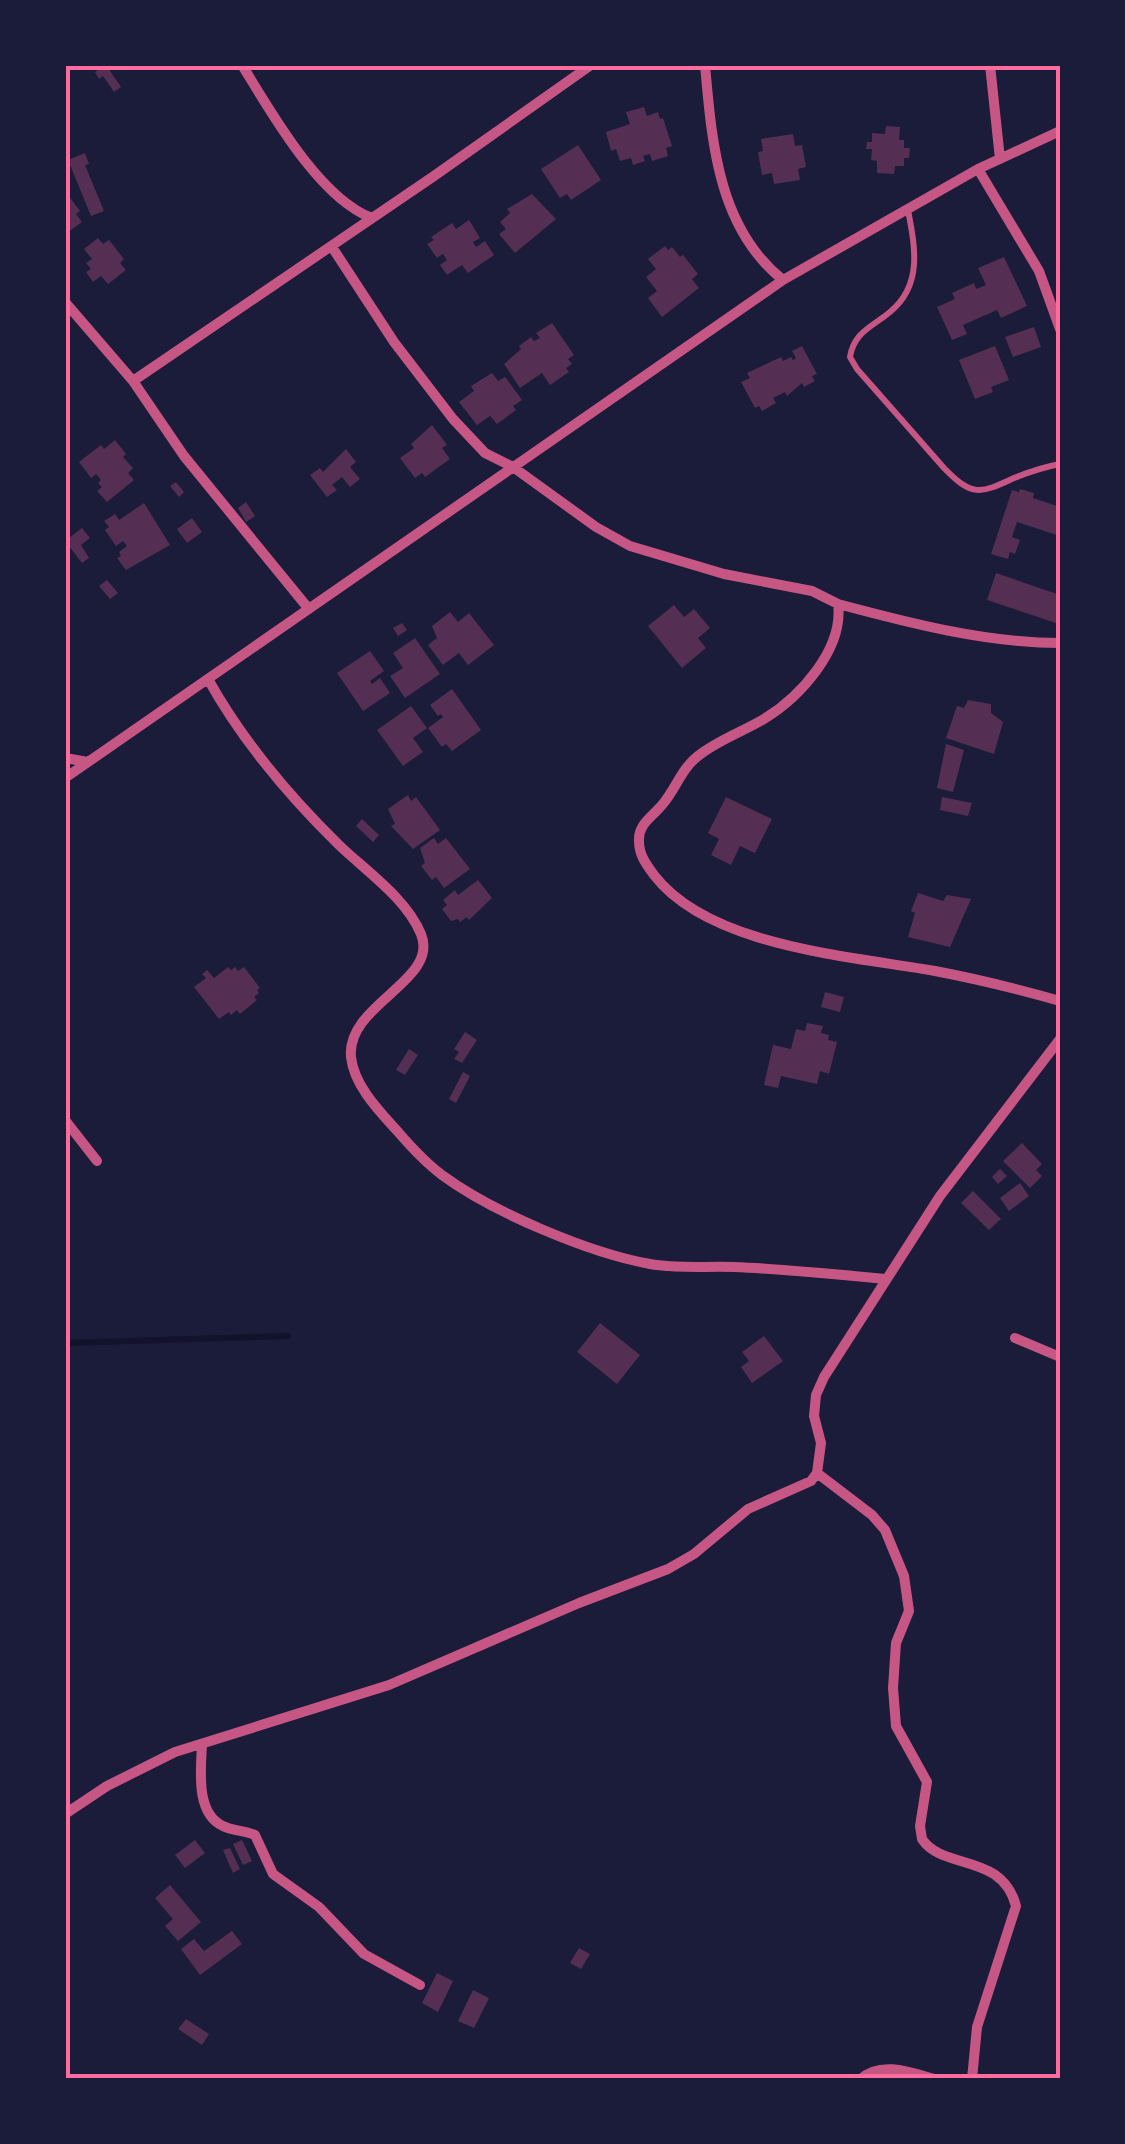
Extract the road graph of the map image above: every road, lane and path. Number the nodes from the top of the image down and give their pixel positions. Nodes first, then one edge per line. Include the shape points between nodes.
1 (242, 65) edge
2 (591, 65) edge
3 (705, 65) edge
4 (990, 65) edge
5 (1060, 131) edge
6 (1000, 159) junction
7 (978, 169) junction
8 (908, 208) junction
9 (372, 218) junction
10 (332, 247) junction
11 (783, 280) junction
12 (65, 302) edge
13 (1060, 328) edge
14 (132, 382) junction
15 (1060, 464) edge
16 (513, 467) junction
17 (838, 604) junction
18 (308, 608) junction
19 (1060, 643) edge
20 (208, 679) junction
21 (65, 758) edge
22 (90, 762) junction
23 (65, 778) edge
24 (1060, 1001) edge
25 (1060, 1040) edge
26 (65, 1120) edge
27 (97, 1161) dead end
28 (885, 1279) junction
29 (1015, 1338) dead end
30 (1060, 1358) edge
31 (818, 1474) junction
32 (202, 1744) junction
33 (65, 1814) edge
34 (420, 1985) dead end
35 (860, 2079) edge
36 (934, 2079) edge
37 (972, 2079) edge

1 - 9 street via 314,169 345,203
2 - 9 street
3 - 11 street via 728,204 752,250
4 - 6 street
5 - 6 street
6 - 7 street
7 - 8 street
7 - 13 street via 1039,271
8 - 11 street
8 - 15 lane via 913,279 906,297 857,336 850,357 857,370 958,483 972,490
9 - 10 street
10 - 14 street
10 - 16 street via 454,419 484,453
11 - 16 street
12 - 14 street
14 - 18 street
16 - 17 street via 630,546 812,591
16 - 18 street
17 - 19 street via 1000,638
17 - 24 street via 837,629 816,669 770,715 688,765 642,824 643,860 682,903 768,940
18 - 20 street
20 - 22 street
20 - 28 street via 264,764 418,927 424,954 362,1022 352,1036 351,1056 369,1098 441,1175 537,1225 651,1264
21 - 22 street
22 - 23 street
25 - 28 street
26 - 27 street
28 - 31 street via 816,1395
29 - 30 street
31 - 32 street via 748,1508 668,1569 389,1685
31 - 37 street via 886,1530 904,1576 909,1611 896,1642 892,1688 896,1726 928,1782 922,1840 994,1874 1016,1906 977,2027
32 - 33 street via 144,1767
32 - 34 street via 201,1786 212,1818 254,1835 273,1874 364,1954
35 - 36 street via 874,2070

